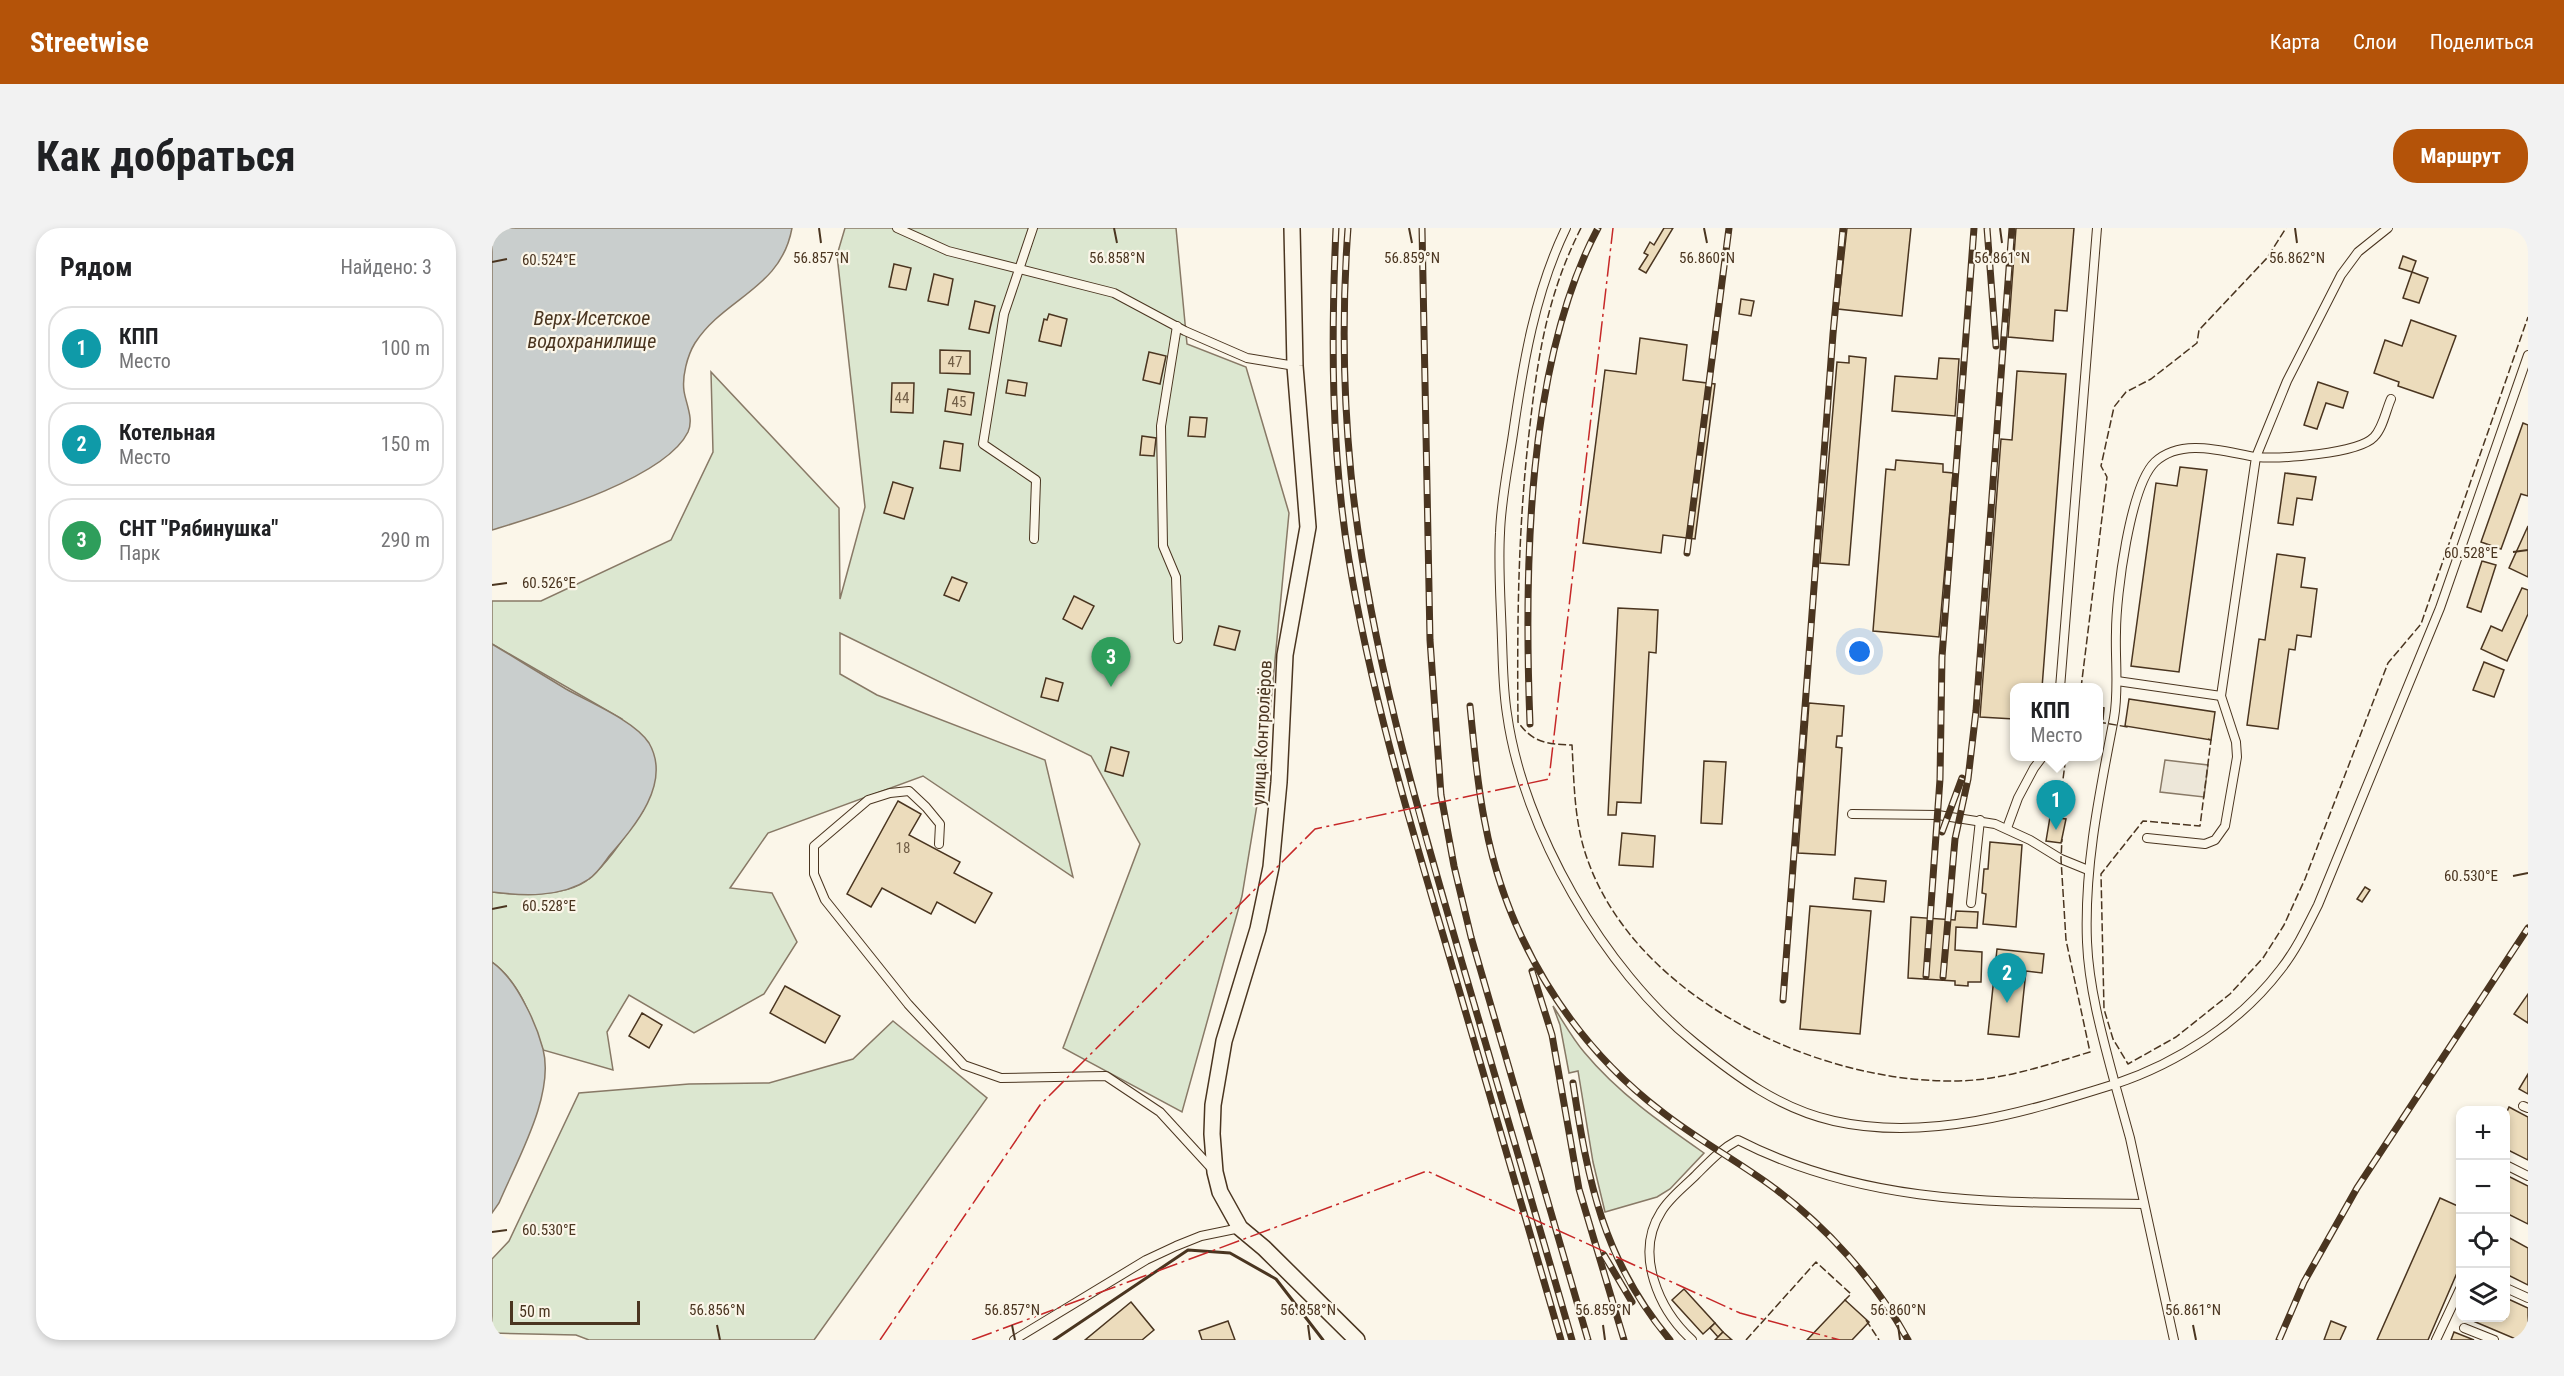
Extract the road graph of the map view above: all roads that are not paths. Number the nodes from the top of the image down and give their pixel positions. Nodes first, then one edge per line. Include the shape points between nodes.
1 (897, 228) edge
2 (1033, 228) edge
3 (1292, 228) edge
4 (1566, 228) edge
5 (2097, 228) edge
6 (2388, 228) edge
7 (1020, 270) junction
8 (1177, 326) junction
9 (2528, 356) edge
10 (1295, 366) junction
11 (2391, 399) dead end
12 (2256, 457) junction
13 (1034, 539) dead end
14 (1178, 639) dead end
15 (2117, 681) junction
16 (2060, 683) edge
17 (2222, 696) junction
18 (2039, 761) edge
19 (1852, 814) dead end
20 (1980, 820) junction
21 (2007, 828) junction
22 (2147, 838) dead end
23 (939, 844) dead end
24 (2088, 870) junction
25 (1971, 903) dead end
26 (2115, 1084) junction
27 (2510, 1167) edge
28 (1215, 1172) junction
29 (2528, 1176) edge
30 (2144, 1204) junction
31 (1240, 1228) junction
32 (2510, 1290) edge
33 (2456, 1298) edge
34 (2528, 1298) edge
35 (2464, 1328) dead end
36 (1014, 1340) edge
37 (1356, 1340) edge
38 (1692, 1340) edge
39 (2174, 1340) edge
40 (2436, 1340) edge
41 (2494, 1340) edge

1 - 7 lane via 948,251
2 - 7 lane
3 - 10 street, улица Контролёров
4 - 26 lane via 1551,262 1532,329 1501,511 1499,567 1504,687 1514,749 1539,825 1591,926 1639,988 1687,1037 1780,1102 1835,1122 1865,1126 1942,1125 2022,1113
5 - 16 lane
6 - 12 lane via 2358,252 2342,275 2287,381
7 - 8 lane via 1114,293
7 - 13 lane via 1004,314 983,444 1036,480
8 - 10 lane via 1247,358
8 - 14 lane via 1161,426 1163,546 1176,577
9 - 26 lane via 2440,608 2303,935 2260,995 2234,1017 2165,1065
10 - 28 street, улица Контролёров via 1308,527 1285,655 1271,867 1258,929 1224,1041 1213,1105
11 - 12 lane via 2379,431 2367,442 2292,458
12 - 15 lane via 2184,448 2156,461 2143,478 2119,584
12 - 17 lane
15 - 17 lane
15 - 24 lane
17 - 22 lane via 2236,742 2236,757 2221,834 2205,844
18 - 21 lane via 2018,798
19 - 20 lane via 1938,815
20 - 21 lane
20 - 25 lane
21 - 24 lane
23 - 28 lane via 940,824 926,807 909,791 890,793 868,800 814,846 813,874 825,900 850,933 908,1005 964,1065 1001,1078 1106,1076 1160,1112
24 - 26 lane via 2087,944 2102,1035
26 - 30 lane
27 - 29 lane
28 - 31 street, улица Контролёров via 1220,1192
30 - 38 lane via 1991,1201 1916,1195 1830,1178 1766,1155 1738,1140 1669,1201 1653,1232 1651,1268 1658,1292 1670,1316
30 - 39 lane
31 - 36 lane via 1202,1236 1146,1260
31 - 37 street
32 - 34 lane
33 - 40 lane
35 - 41 lane

